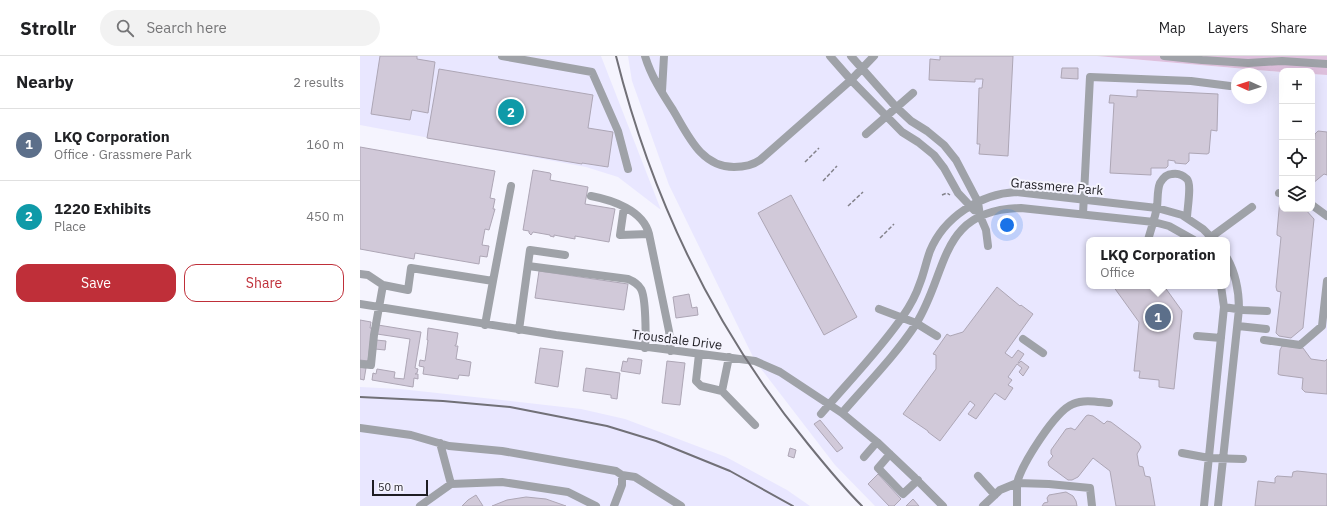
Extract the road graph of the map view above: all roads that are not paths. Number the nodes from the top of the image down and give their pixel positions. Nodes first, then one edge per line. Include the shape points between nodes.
1 (502, 56) edge
2 (645, 56) edge
3 (664, 56) edge
4 (830, 56) edge
5 (851, 56) edge
6 (874, 56) edge
7 (1164, 56) edge
8 (1301, 59) edge
9 (1327, 64) edge
10 (863, 69) junction
11 (851, 80) junction
12 (1230, 86) dead end
13 (662, 92) junction
14 (913, 93) dead end
15 (896, 107) junction
16 (886, 116) junction
17 (866, 134) dead end
18 (628, 169) dead end
19 (512, 186) dead end
20 (591, 196) dead end
21 (1084, 199) junction
22 (974, 204) junction
23 (624, 207) junction
24 (1252, 207) dead end
25 (1315, 207) edge
26 (1157, 208) junction
27 (1083, 214) junction
28 (980, 216) junction
29 (1327, 216) edge
30 (1187, 218) junction
31 (1154, 222) junction
32 (649, 234) junction
33 (1149, 237) edge
34 (1189, 237) edge
35 (1209, 237) edge
36 (1213, 237) edge
37 (988, 246) dead end
38 (565, 255) dead end
39 (1230, 264) edge
40 (528, 266) junction
41 (360, 274) edge
42 (493, 281) junction
43 (1327, 281) edge
44 (383, 285) junction
45 (1221, 289) edge
46 (360, 304) edge
47 (380, 307) junction
48 (1224, 307) junction
49 (879, 309) dead end
50 (1239, 309) junction
51 (1267, 311) dead end
52 (902, 318) junction
53 (916, 323) junction
54 (484, 324) junction
55 (1238, 326) junction
56 (1266, 329) dead end
57 (518, 330) junction
58 (937, 336) dead end
59 (1197, 336) dead end
60 (1221, 338) junction
61 (1024, 339) dead end
62 (1264, 340) dead end
63 (645, 348) junction
64 (670, 351) junction
65 (1043, 353) dead end
66 (699, 354) junction
67 (729, 357) junction
68 (360, 364) edge
69 (722, 391) junction
70 (1109, 403) dead end
71 (830, 404) junction
72 (842, 413) junction
73 (821, 414) dead end
74 (755, 425) dead end
75 (360, 428) edge
76 (877, 442) junction
77 (440, 443) junction
78 (1182, 453) dead end
79 (890, 454) junction
80 (864, 457) dead end
81 (1209, 458) junction
82 (1224, 458) junction
83 (1243, 459) dead end
84 (622, 475) junction
85 (978, 476) dead end
86 (918, 480) junction
87 (1017, 483) junction
88 (450, 484) junction
89 (995, 495) junction
90 (420, 506) edge
91 (596, 506) edge
92 (614, 506) edge
93 (681, 506) edge
94 (943, 506) edge
95 (983, 506) edge
96 (1017, 506) edge
97 (1092, 506) edge
98 (1204, 506) edge
99 (1218, 506) edge

1 - 18 street via 592,72 618,131
2 - 13 street via 648,68
3 - 13 street
4 - 11 street
5 - 10 street
6 - 10 street
7 - 8 street via 1248,63
8 - 9 street
10 - 11 street
10 - 15 street
11 - 13 street via 760,160 742,167 724,166 703,156
11 - 16 street
12 - 21 street via 1191,81 1090,77
14 - 15 street
15 - 16 street
15 - 22 street via 944,145 956,160
16 - 17 street
16 - 22 street via 902,132 934,155 958,193
19 - 42 street
20 - 23 street
21 - 22 street, Grassmere Park via 1008,192
21 - 26 street, Grassmere Park
21 - 27 street
22 - 28 street
22 - 52 street, Grassmere Park via 958,214 936,239 920,284
23 - 32 street via 644,221
23 - 32 street via 620,235
24 - 36 street
25 - 29 street
26 - 30 street, Grassmere Park
26 - 30 street via 1162,180 1170,174 1181,175 1188,183
26 - 31 street
27 - 28 street, Grassmere Park via 1009,208
27 - 31 street, Grassmere Park
28 - 37 street via 986,230
28 - 53 street, Grassmere Park via 958,234 948,248 928,302
30 - 35 street, Grassmere Park via 1203,229
31 - 33 street
31 - 34 street, Grassmere Park via 1169,226
32 - 64 street via 669,331
38 - 40 street via 530,250
39 - 50 street via 1237,285
40 - 57 street
40 - 63 street via 634,282 643,295
41 - 44 street
42 - 44 street via 411,268 408,290
42 - 54 street
43 - 62 street via 1322,326 1300,345
44 - 47 street
45 - 48 street
46 - 47 street, Trousdale Drive
47 - 54 street, Trousdale Drive
47 - 68 street via 371,365
48 - 50 street
48 - 60 street
49 - 52 street
50 - 51 street
50 - 55 street
52 - 53 street
52 - 71 street, Grassmere Park
53 - 58 street
53 - 72 street, Grassmere Park via 897,350
54 - 57 street, Trousdale Drive
55 - 56 street
55 - 82 street
57 - 63 street, Trousdale Drive
59 - 60 street
60 - 81 street
61 - 65 street
63 - 64 street, Trousdale Drive
64 - 66 street, Trousdale Drive
66 - 67 street, Trousdale Drive
66 - 69 street via 696,381 701,386
67 - 69 street
67 - 71 street, Trousdale Drive via 755,361 780,372
69 - 74 street
70 - 87 street via 1080,402 1061,412 1024,465
71 - 72 street, Trousdale Drive
71 - 73 street, Grassmere Park
72 - 76 street, Trousdale Drive
75 - 77 street via 411,435
76 - 79 street, Trousdale Drive
76 - 80 street
77 - 84 street via 580,464 616,471
77 - 88 street
78 - 81 street
79 - 86 street, Trousdale Drive
79 - 86 street via 878,468 902,494
81 - 82 street
81 - 98 street
82 - 83 street
82 - 99 street
84 - 92 street via 622,485
84 - 93 street via 635,477
85 - 89 street
86 - 94 street, Trousdale Drive
87 - 89 street via 1005,487
87 - 96 street
87 - 97 street via 1090,488
88 - 90 street
88 - 91 street via 502,482 568,492
89 - 95 street

